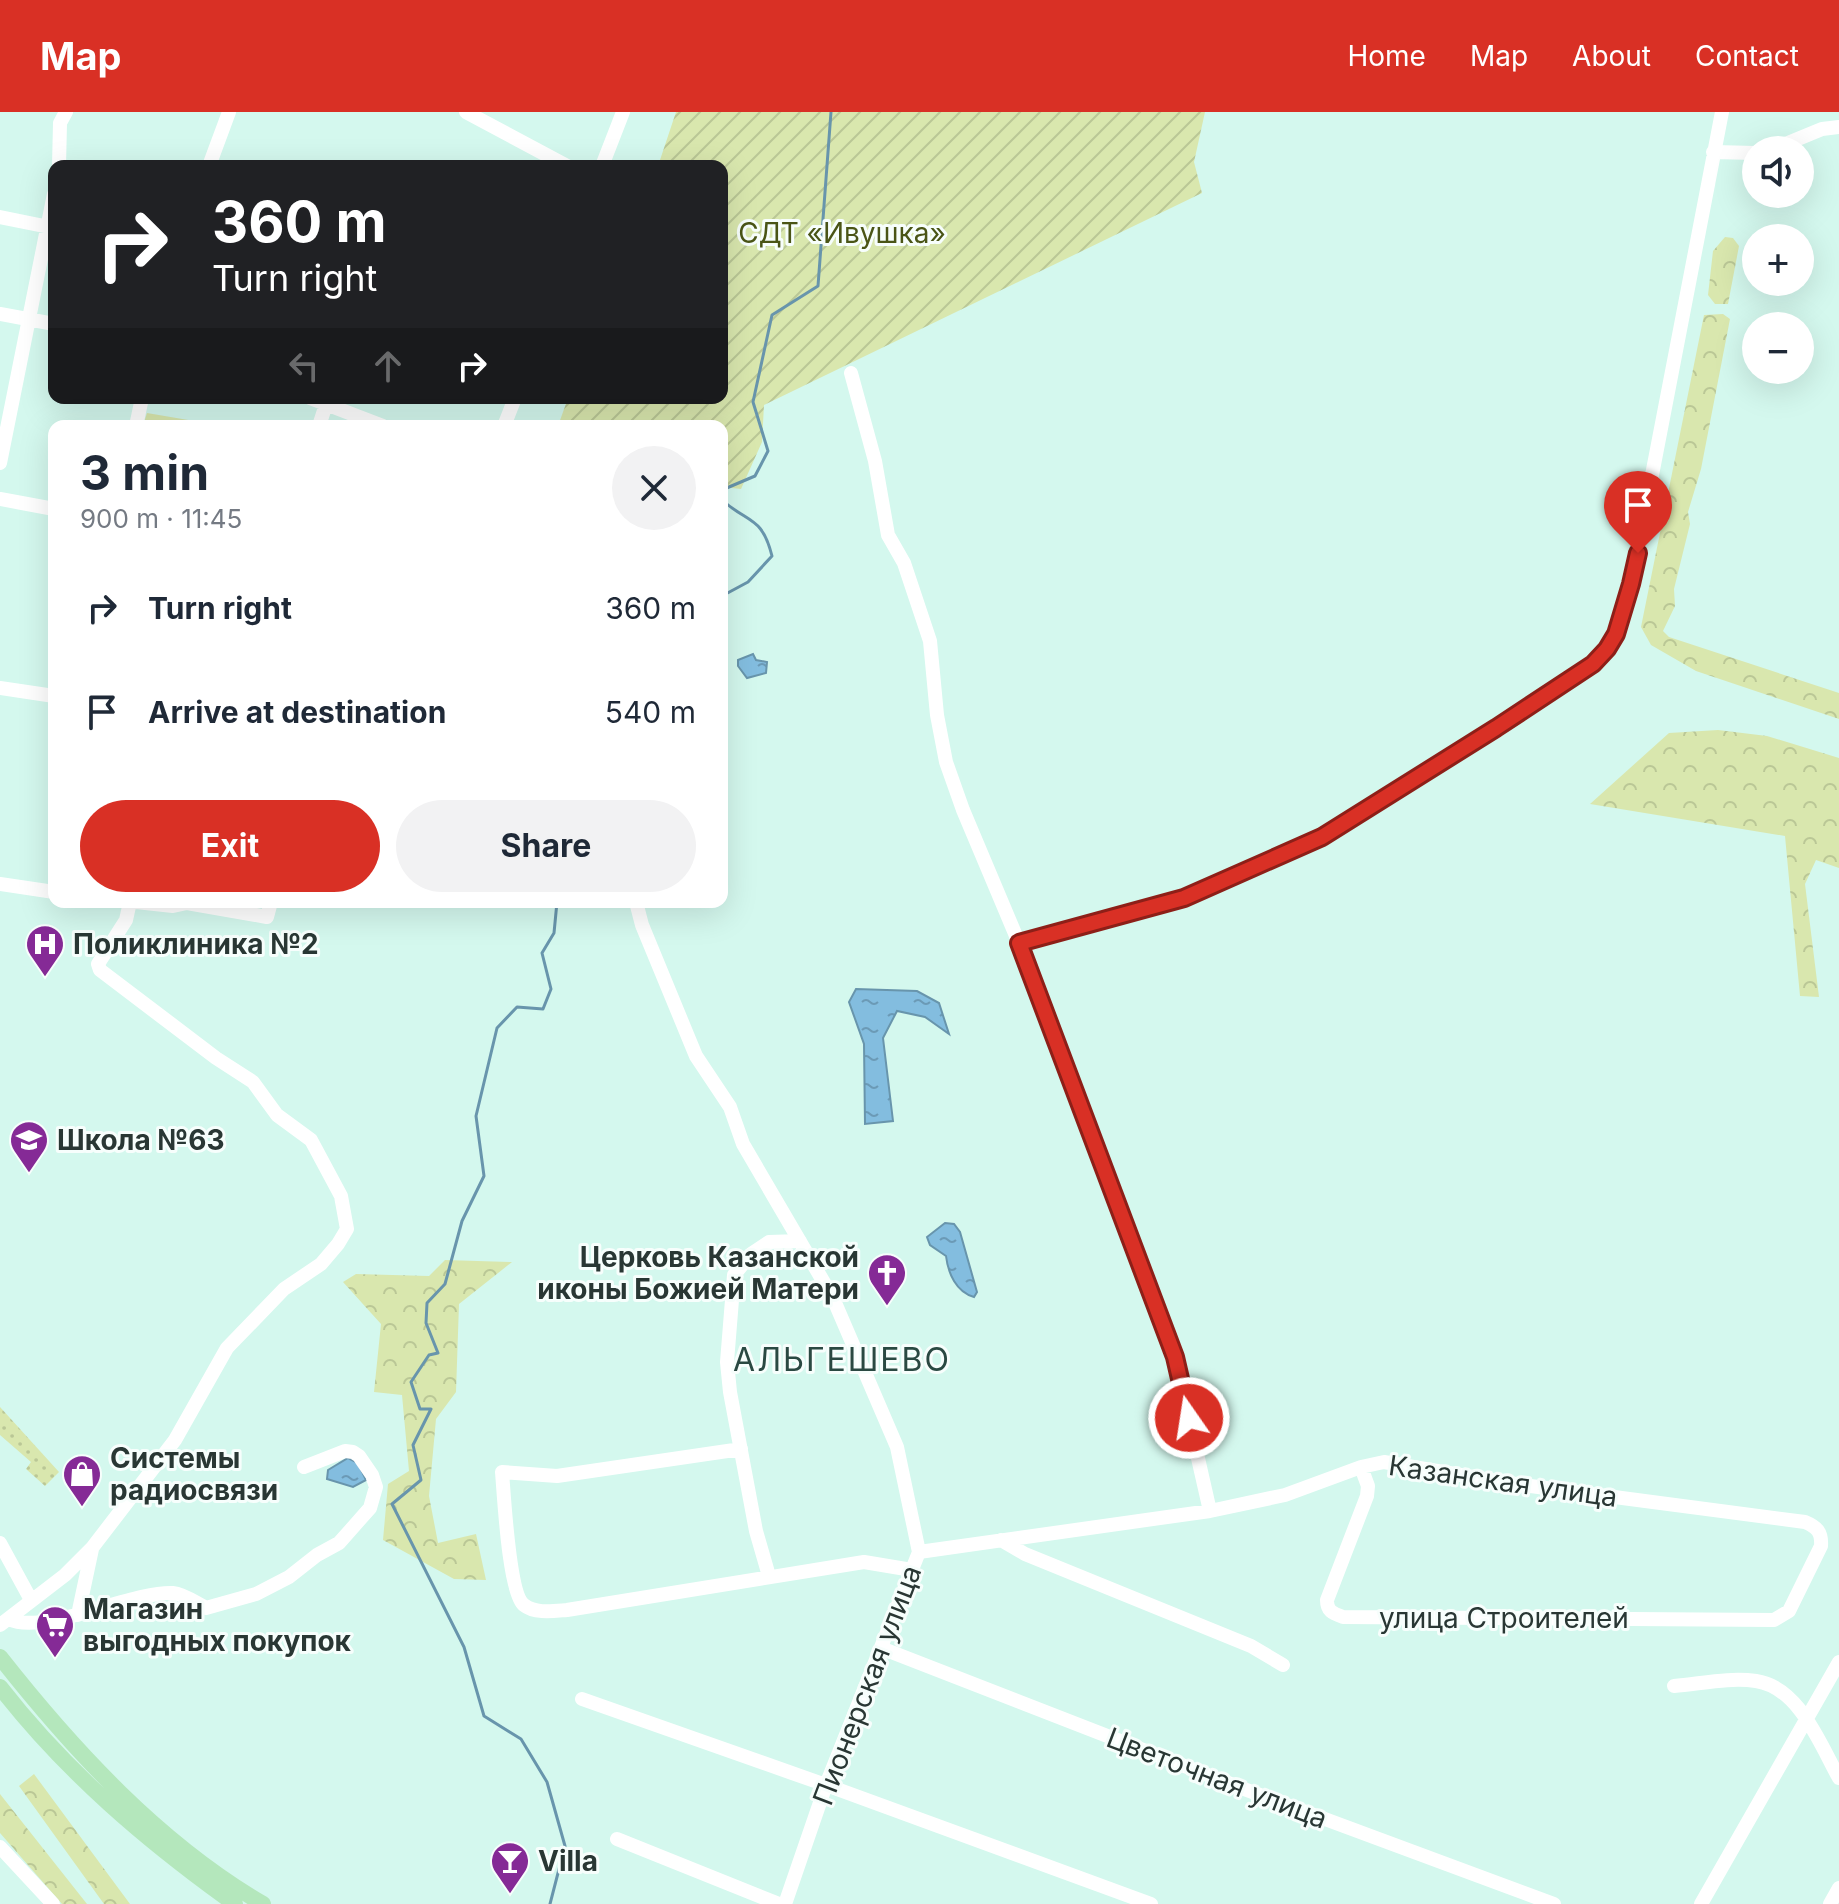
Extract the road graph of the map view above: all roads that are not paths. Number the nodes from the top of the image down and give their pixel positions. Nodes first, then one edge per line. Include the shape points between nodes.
1 (66, 112) edge
2 (229, 112) edge
3 (466, 112) edge
4 (623, 112) edge
5 (1722, 112) edge
6 (1839, 127) edge
7 (1805, 136) edge
8 (1713, 152) junction
9 (1742, 153) edge
10 (59, 160) edge
11 (211, 160) edge
12 (556, 160) edge
13 (604, 160) edge
14 (0, 217) edge
15 (48, 226) edge
16 (48, 239) edge
17 (0, 314) edge
18 (28, 320) junction
19 (48, 323) edge
20 (851, 373) dead end
21 (335, 404) edge
22 (370, 420) edge
23 (0, 463) edge
24 (0, 499) edge
25 (48, 508) edge
26 (0, 688) edge
27 (48, 695) edge
28 (0, 884) edge
29 (48, 891) edge
30 (131, 908) edge
31 (248, 908) edge
32 (638, 908) edge
33 (269, 910) edge
34 (1019, 943) junction
35 (800, 1241) junction
36 (741, 1449) junction
37 (304, 1467) dead end
38 (1361, 1467) junction
39 (1210, 1511) junction
40 (1001, 1540) junction
41 (0, 1543) edge
42 (92, 1548) junction
43 (919, 1552) junction
44 (912, 1570) junction
45 (1809, 1574) joint
46 (769, 1576) junction
47 (31, 1600) junction
48 (78, 1615) junction
49 (5, 1622) edge
50 (881, 1648) junction
51 (0, 1657) edge
52 (1839, 1662) edge
53 (1283, 1665) dead end
54 (1674, 1686) dead end
55 (0, 1687) edge
56 (582, 1699) dead end
57 (1806, 1719) junction
58 (1839, 1778) edge
59 (826, 1785) junction
60 (617, 1839) dead end
61 (0, 1847) edge
62 (1839, 1888) edge
63 (53, 1904) edge
64 (235, 1904) edge
65 (263, 1904) edge
66 (779, 1904) edge
67 (785, 1904) edge
68 (1151, 1904) edge
69 (1554, 1904) edge
70 (1701, 1904) edge
71 (1830, 1904) edge

1 - 10 street via 60,123
2 - 11 street
3 - 12 street
4 - 13 street
5 - 8 street
6 - 7 street
8 - 9 street
8 - 34 street via 1631,584 1607,649 1543,699 1322,837 1184,898
14 - 15 street
16 - 18 street
17 - 18 street
18 - 19 street
18 - 23 street
20 - 34 street via 888,535 904,563 930,641 946,762
21 - 22 street
24 - 25 street
26 - 27 street
28 - 29 street
30 - 42 street via 98,964 100,970 253,1082 277,1115 311,1140 341,1196 347,1229 321,1264 284,1289 227,1348 175,1440
31 - 33 street
32 - 35 street, Пионерская улица via 696,1056 730,1107 743,1144
34 - 39 street via 1175,1357
35 - 36 street via 769,1242 734,1275 727,1362
35 - 43 street, Пионерская улица via 833,1298 897,1447
36 - 46 street
36 - 46 street via 557,1476 502,1472 515,1586 526,1607 550,1611
37 - 48 street via 353,1452 376,1487 370,1508 339,1543 289,1577 256,1594 206,1608 176,1593 155,1594
38 - 39 street, Казанская улица via 1285,1495
38 - 45 street, Казанская улица via 1384,1462 1805,1522 1822,1535
38 - 45 street, улица Строителей via 1367,1496 1327,1600 1331,1613 1343,1617 1774,1620 1789,1611
39 - 40 street, Казанская улица
40 - 43 street, Казанская улица
40 - 53 street via 1251,1646
41 - 47 street
42 - 47 street
42 - 48 street
43 - 44 street, Пионерская улица
44 - 46 street via 864,1562
44 - 50 street, Пионерская улица
47 - 49 street
48 - 49 street
50 - 59 street, Пионерская улица
50 - 69 street, Цветочная улица
51 - 65 main road via 65,1737 116,1788 182,1847
52 - 57 street
54 - 57 street via 1759,1681 1775,1687
55 - 64 main road via 78,1776 137,1831
56 - 59 street
57 - 58 street
57 - 70 street
59 - 67 street, Пионерская улица
59 - 68 street
60 - 66 street
61 - 63 street
62 - 71 street

